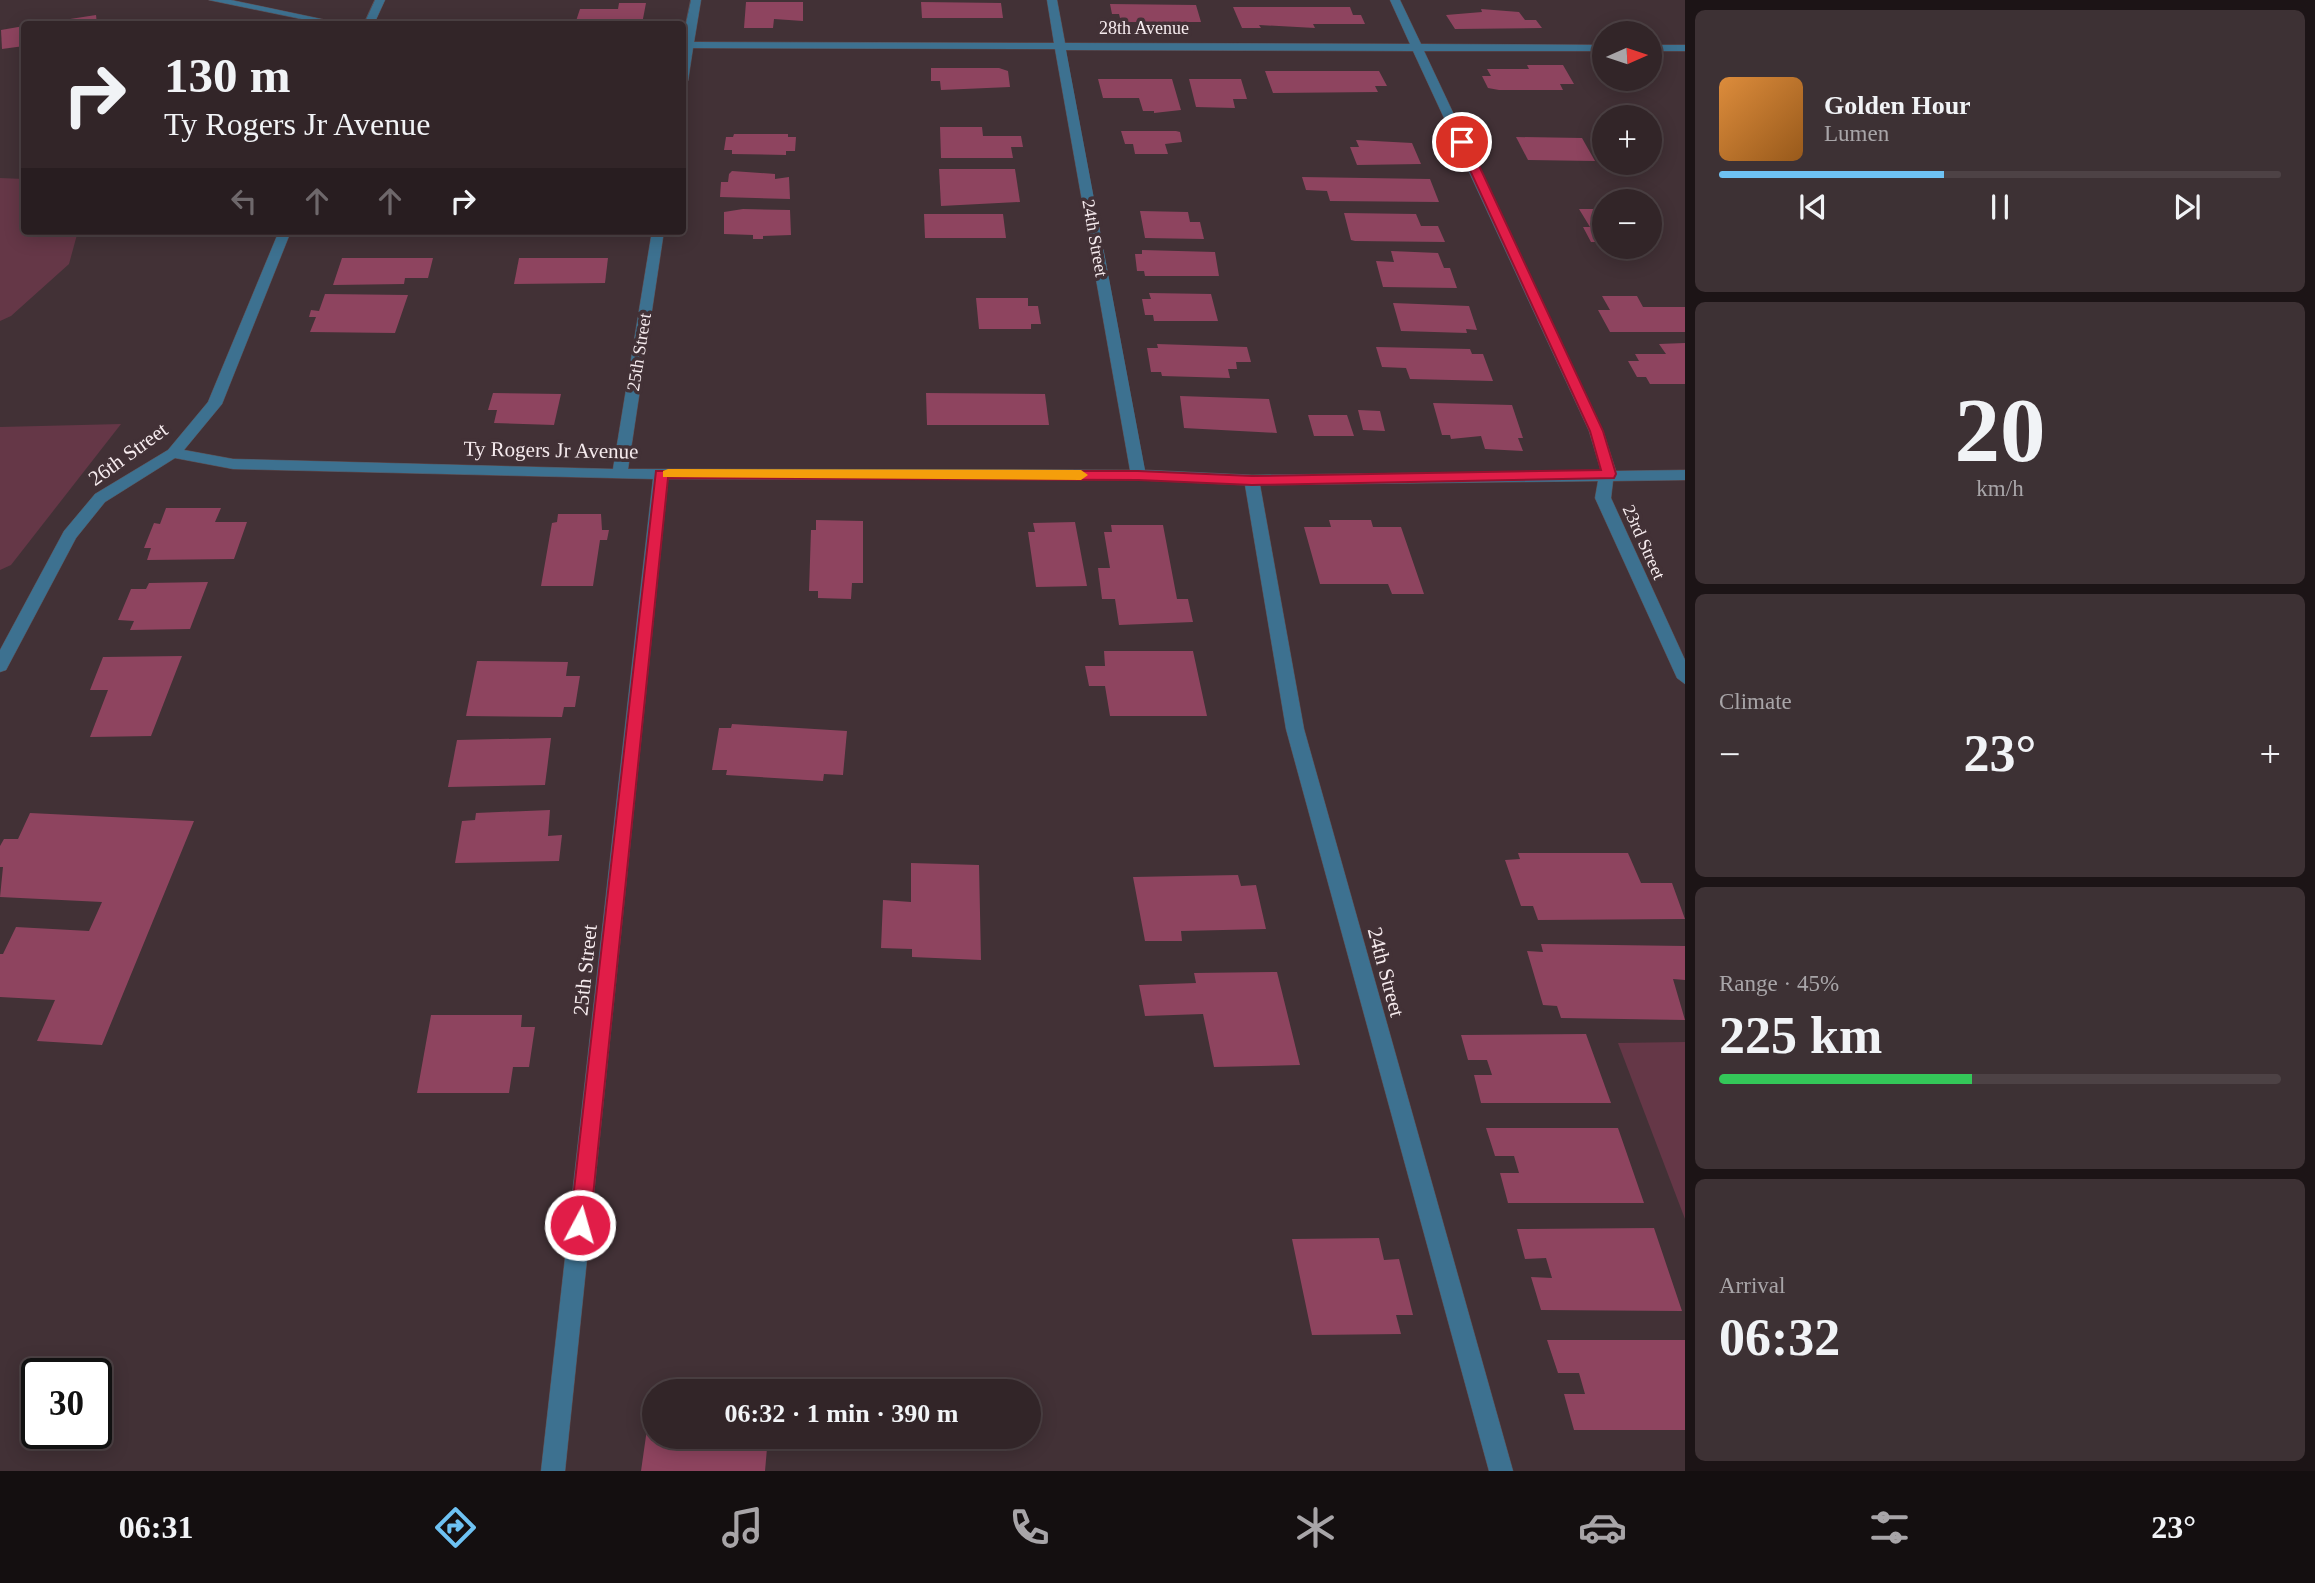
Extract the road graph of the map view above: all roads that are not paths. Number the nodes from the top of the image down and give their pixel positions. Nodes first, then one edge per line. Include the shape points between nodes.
1 (214, 0) edge
2 (380, 0) edge
3 (696, 0) edge
4 (1052, 0) edge
5 (1395, 0) edge
6 (324, 21) edge
7 (370, 21) edge
8 (686, 41) edge
9 (686, 45) edge
10 (1060, 45) junction
11 (1418, 46) junction
12 (1592, 48) edge
13 (1662, 48) edge
14 (1685, 48) edge
15 (283, 235) edge
16 (658, 235) edge
17 (173, 453) junction
18 (620, 474) junction
19 (661, 474) junction
20 (1609, 474) junction
21 (1138, 475) junction
22 (1685, 475) edge
23 (1252, 480) junction
24 (0, 666) edge
25 (1685, 678) edge
26 (553, 1471) edge
27 (1501, 1471) edge

1 - 6 street
2 - 7 street
3 - 8 street
4 - 10 street, 24th Street
5 - 11 street, 23rd Street
9 - 10 street, 28th Avenue
10 - 11 street, 28th Avenue
10 - 21 street, 24th Street
11 - 12 street, 28th Avenue
11 - 20 street, 23rd Street via 1596,431
13 - 14 street
15 - 17 street, 26th Street via 215,404
16 - 18 street, 25th Street
17 - 18 street, Ty Rogers Jr Avenue via 233,464
17 - 24 street, 26th Street via 100,498 70,535
18 - 19 street, Ty Rogers Jr Avenue
19 - 21 street, Ty Rogers Jr Avenue
19 - 26 street, 25th Street
20 - 22 street, Ty Rogers Jr Avenue
20 - 23 street, Ty Rogers Jr Avenue
20 - 25 street, 23rd Street via 1603,498
21 - 23 street, Ty Rogers Jr Avenue
23 - 27 street, 24th Street via 1295,729

